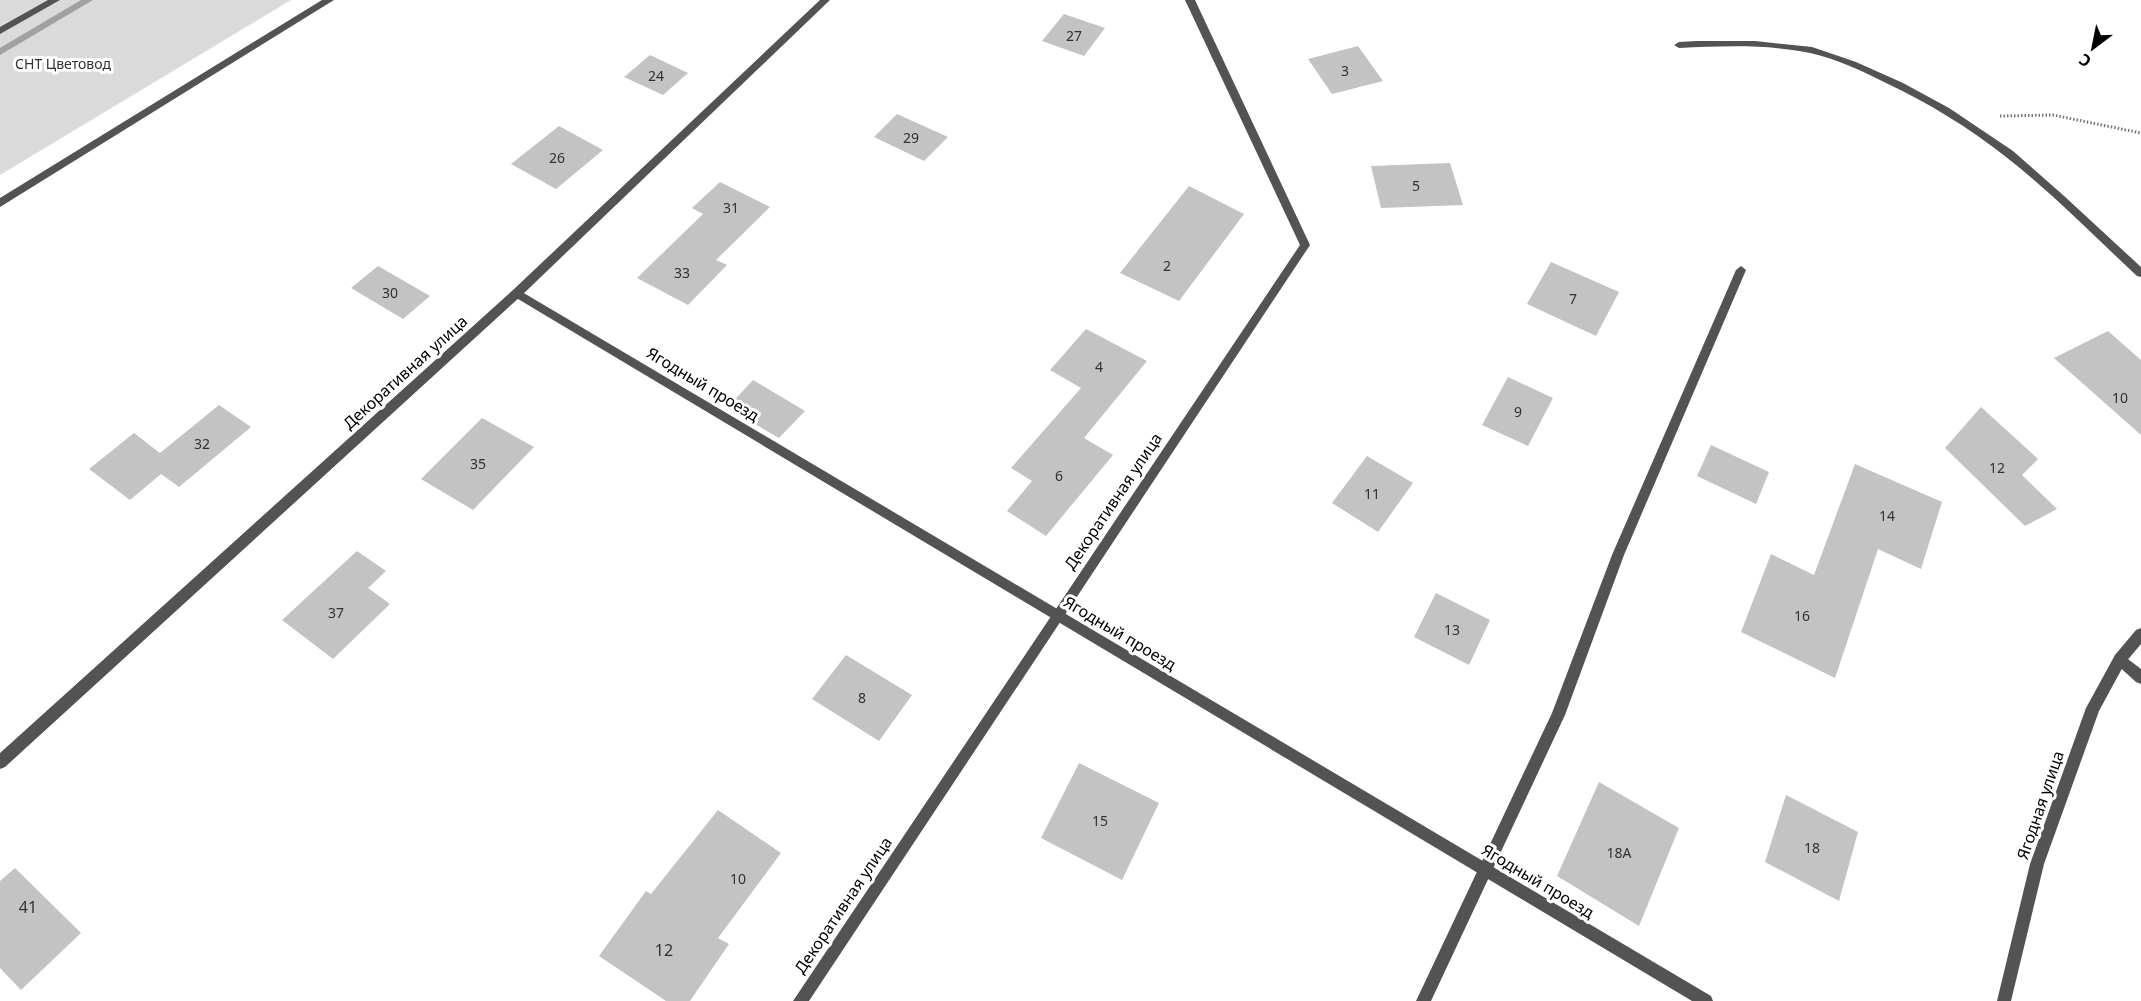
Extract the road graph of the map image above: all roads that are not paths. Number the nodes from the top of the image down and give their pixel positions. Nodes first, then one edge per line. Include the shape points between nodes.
1 (55, 0) edge
2 (329, 0) edge
3 (825, 0) edge
4 (1190, 0) edge
5 (0, 31) edge
6 (1679, 45) dead end
7 (0, 203) edge
8 (1741, 270) dead end
9 (2141, 273) edge
10 (518, 292) junction
11 (1057, 614) junction
12 (2141, 634) edge
13 (2120, 659) junction
14 (2141, 678) edge
15 (0, 762) edge
16 (1484, 868) junction
17 (800, 1001) edge
18 (1422, 1001) edge
19 (1706, 1001) edge
20 (2004, 1001) edge

1 - 5 street
2 - 7 street
3 - 10 street, Декоративная улица
4 - 11 street, Декоративная улица via 1305,244
6 - 9 street via 1762,44 1828,55 1919,94 2009,154
8 - 16 street via 1618,555 1558,715
10 - 11 street, Ягодный проезд
10 - 15 street, Декоративная улица
11 - 16 street, Ягодный проезд
11 - 17 street, Декоративная улица
12 - 13 street, Ягодная улица
13 - 14 street
13 - 20 street, Ягодная улица via 2093,708 2037,864
16 - 18 street
16 - 19 street, Ягодный проезд

